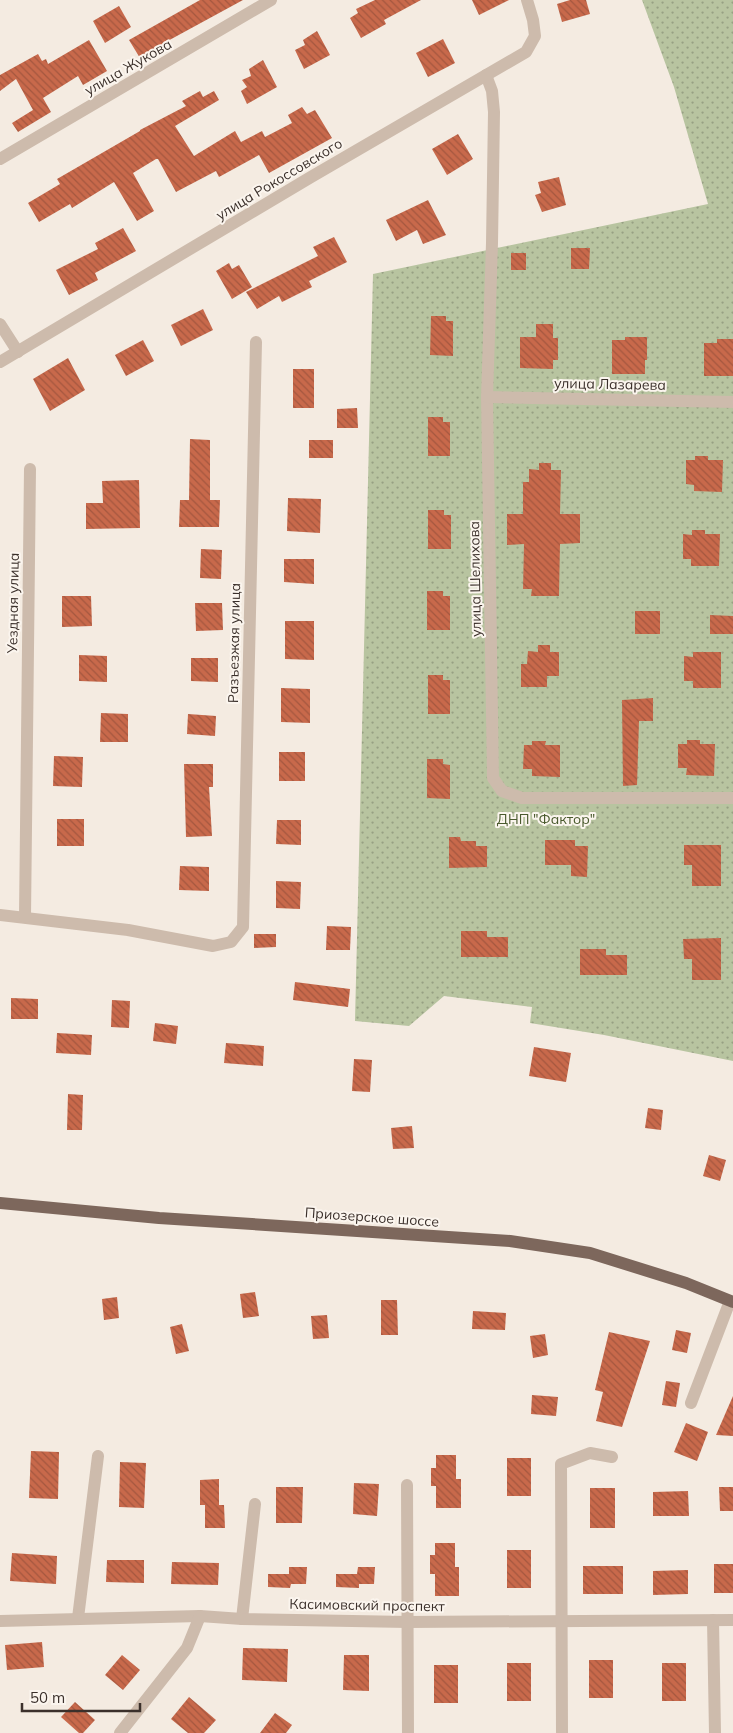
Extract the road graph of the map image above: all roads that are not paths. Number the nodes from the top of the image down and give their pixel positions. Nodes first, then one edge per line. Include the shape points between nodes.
1 (271, 0) edge
2 (527, 0) edge
3 (486, 75) junction
4 (0, 159) edge
5 (0, 324) edge
6 (256, 342) dead end
7 (18, 352) junction
8 (0, 362) edge
9 (487, 397) junction
10 (733, 402) edge
11 (30, 469) dead end
12 (733, 798) edge
13 (0, 916) edge
14 (25, 917) junction
15 (0, 1203) edge
16 (732, 1302) edge
17 (691, 1403) dead end
18 (98, 1456) dead end
19 (612, 1457) dead end
20 (406, 1485) dead end
21 (255, 1504) dead end
22 (200, 1616) junction
23 (78, 1618) junction
24 (242, 1619) junction
25 (713, 1620) junction
26 (733, 1620) edge
27 (0, 1621) edge
28 (562, 1621) junction
29 (408, 1622) junction
30 (120, 1733) edge
31 (408, 1733) edge
32 (562, 1733) edge
33 (714, 1733) edge

1 - 4 street, улица Жукова
2 - 3 street, улица Рокоссовского via 535,36 526,52
3 - 7 street, улица Рокоссовского
3 - 9 street, улица Шелихова via 494,112
5 - 7 street
6 - 14 street, Разъезжая улица via 243,927 231,942 213,946 128,930
7 - 8 street, улица Рокоссовского
9 - 10 street, улица Лазарева
9 - 12 street, улица Шелихова via 493,778 502,790 522,798
11 - 14 street, Уездная улица
13 - 14 street
15 - 16 main road, Приозерское шоссе via 160,1218 510,1242 590,1253 686,1283
16 - 17 street
18 - 23 street
19 - 28 street via 590,1453 561,1464
20 - 29 street
21 - 24 street
22 - 23 street, Касимовский проспект
22 - 24 street, Касимовский проспект
22 - 30 street via 187,1648
23 - 27 street, Касимовский проспект
24 - 29 street, Касимовский проспект
25 - 26 street, Касимовский проспект
25 - 28 street, Касимовский проспект
25 - 33 street
28 - 29 street, Касимовский проспект
28 - 32 street
29 - 31 street

